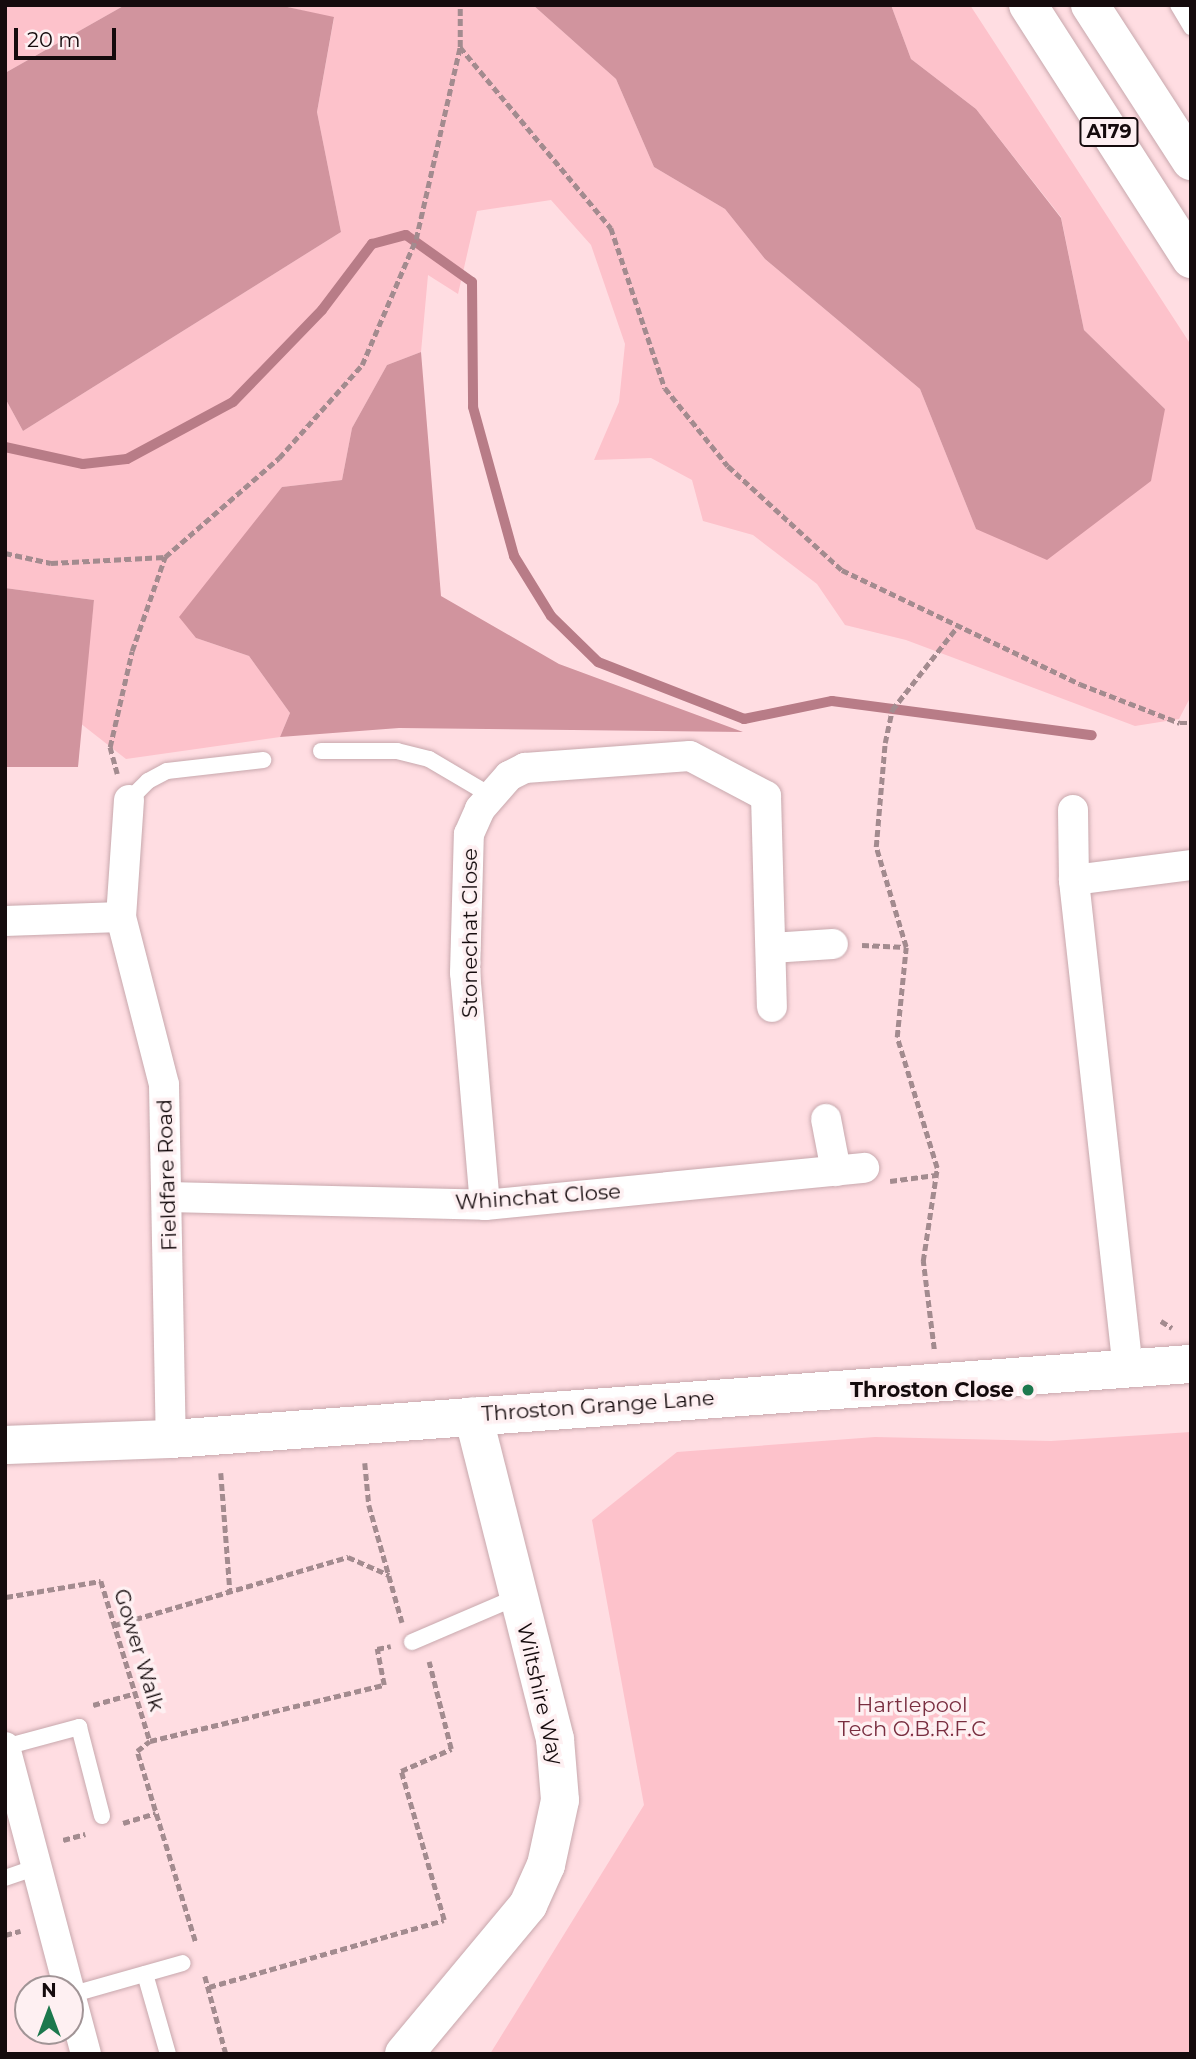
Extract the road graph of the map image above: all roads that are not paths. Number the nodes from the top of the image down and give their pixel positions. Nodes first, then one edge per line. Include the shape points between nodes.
1 (1028, 5) edge
2 (1090, 5) edge
3 (1178, 5) edge
4 (1191, 27) edge
5 (1191, 161) edge
6 (1191, 259) edge
7 (321, 751) dead end
8 (263, 760) dead end
9 (490, 795) junction
10 (129, 800) joint
11 (1073, 810) dead end
12 (1191, 865) edge
13 (1074, 880) junction
14 (121, 917) junction
15 (5, 921) edge
16 (833, 944) road end
17 (771, 948) junction
18 (772, 1007) dead end
19 (826, 1119) dead end
20 (168, 1197) junction
21 (485, 1205) junction
22 (1191, 1364) edge
23 (1128, 1370) junction
24 (474, 1416) junction
25 (172, 1439) junction
26 (5, 1445) edge
27 (517, 1597) junction
28 (414, 1641) road end
29 (5, 1747) edge
30 (102, 1816) dead end
31 (37, 1867) junction
32 (5, 1878) edge
33 (183, 1963) dead end
34 (145, 1974) junction
35 (65, 1975) edge
36 (84, 1991) edge
37 (167, 2054) edge
38 (404, 2054) edge

1 - 6 main road, A179
2 - 5 main road, A179
3 - 4 lane
7 - 9 lane via 397,751 429,759
8 - 10 lane via 167,771 148,781
9 - 17 street, Stonechat Close via 525,768 690,756 766,796
9 - 21 street, Stonechat Close via 469,834 465,973
10 - 14 street, Fieldfare Road
11 - 13 street
12 - 13 street
13 - 23 street
14 - 15 street
14 - 20 street, Fieldfare Road via 164,1085
16 - 17 street
17 - 18 street, Stonechat Close
19 - 21 street, Whinchat Close via 850,1169
20 - 21 street, Whinchat Close
20 - 25 street, Fieldfare Road
22 - 23 main road, Throston Grange Lane
23 - 24 main road, Throston Grange Lane
24 - 25 main road, Throston Grange Lane
24 - 27 main road, Wiltshire Way
25 - 26 main road, Throston Grange Lane
27 - 28 lane
27 - 38 main road, Wiltshire Way via 557,1752 560,1800 554,1835 528,1905
29 - 30 lane via 79,1727
29 - 31 street
31 - 32 lane
31 - 35 street
33 - 34 lane
34 - 36 lane
34 - 37 lane

